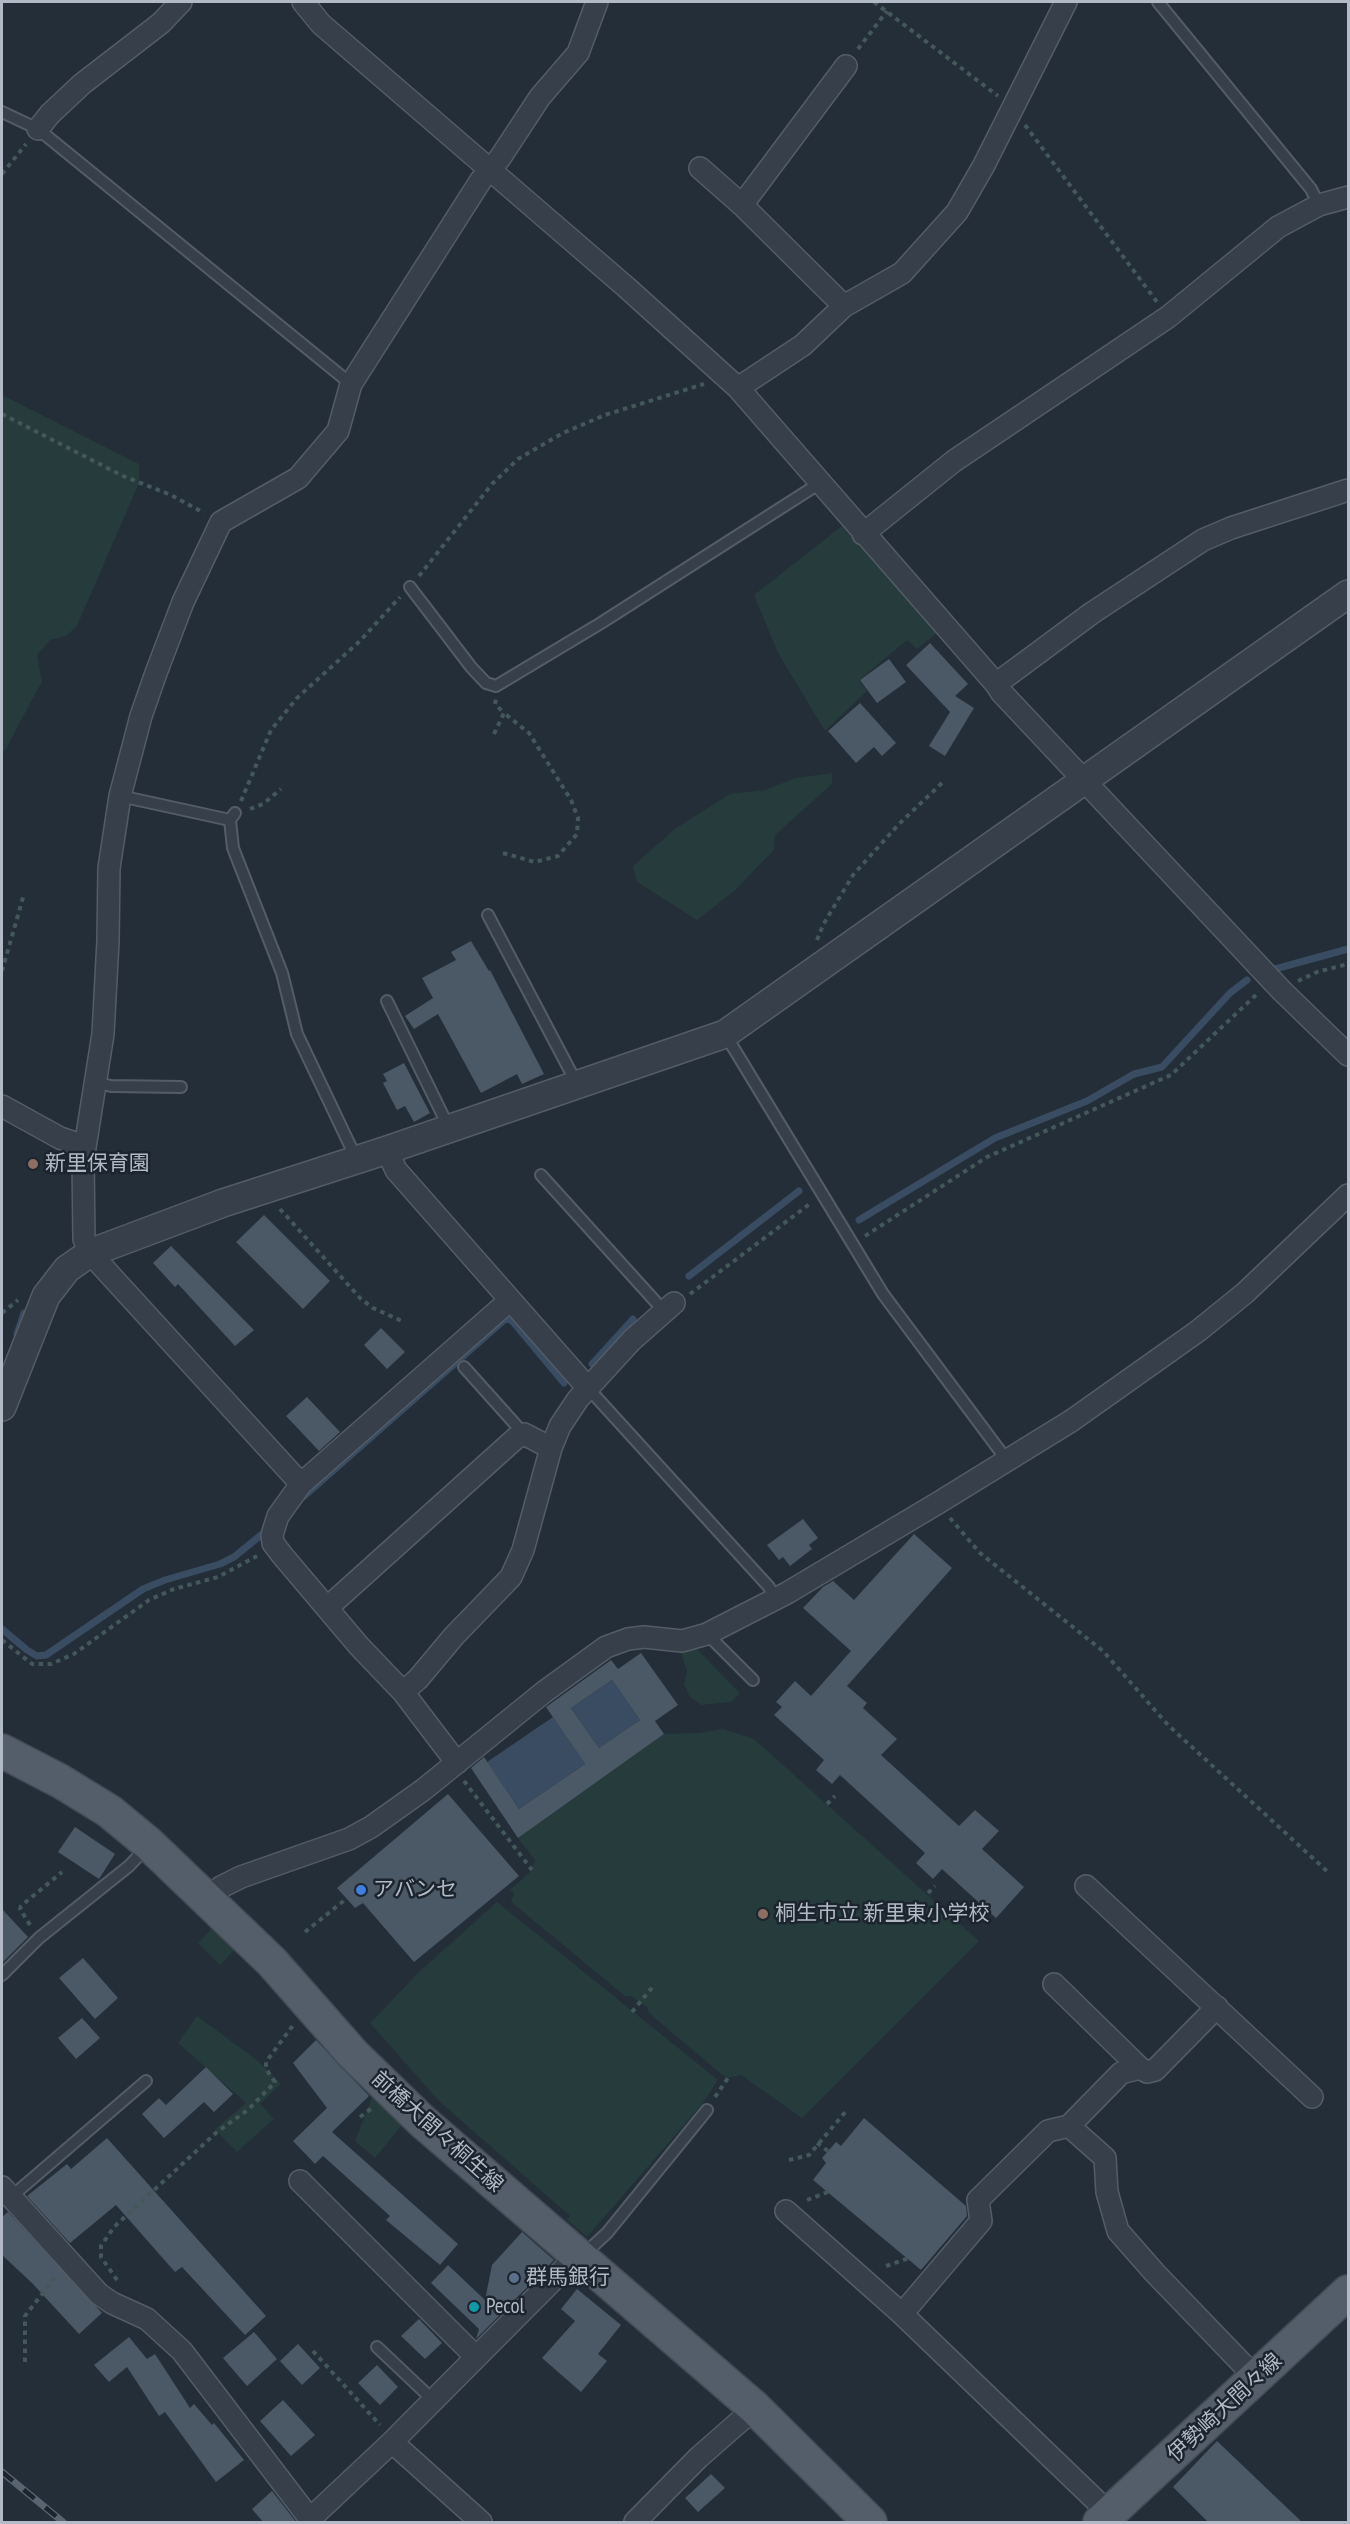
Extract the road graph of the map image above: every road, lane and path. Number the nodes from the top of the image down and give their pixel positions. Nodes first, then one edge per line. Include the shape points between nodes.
1 (181, 2) edge
2 (303, 2) edge
3 (597, 2) edge
4 (874, 2) edge
5 (1066, 2) edge
6 (1158, 2) edge
7 (886, 11) junction
8 (846, 66) joint
9 (1012, 108) junction
10 (2, 112) edge
11 (38, 129) junction
12 (700, 168) dead end
13 (491, 169) junction
14 (2, 174) edge
15 (1348, 197) edge
16 (742, 205) junction
17 (1319, 205) junction
18 (844, 306) junction
19 (1168, 317) junction
20 (730, 380) junction
21 (351, 384) junction
22 (2, 414) edge
23 (820, 483) junction
24 (1348, 490) edge
25 (221, 522) junction
26 (863, 534) junction
27 (410, 587) junction
28 (1348, 594) edge
29 (996, 684) junction
30 (496, 686) junction
31 (504, 713) junction
32 (494, 734) dead end
33 (1083, 780) junction
34 (944, 781) dead end
35 (281, 789) dead end
36 (120, 796) junction
37 (233, 817) junction
38 (503, 853) dead end
39 (24, 894) dead end
40 (488, 915) dead end
41 (1348, 964) edge
42 (815, 970) junction
43 (2, 971) edge
44 (1317, 972) dead end
45 (387, 1001) dead end
46 (1241, 1008) dead end
47 (725, 1034) junction
48 (1348, 1055) edge
49 (94, 1082) junction
50 (577, 1084) junction
51 (181, 1087) dead end
52 (2, 1106) edge
53 (449, 1129) junction
54 (84, 1146) junction
55 (387, 1150) junction
56 (356, 1158) junction
57 (541, 1175) dead end
58 (1348, 1195) edge
59 (822, 1196) junction
60 (279, 1208) dead end
61 (852, 1245) junction
62 (90, 1253) junction
63 (509, 1301) junction
64 (677, 1302) junction
65 (404, 1322) dead end
66 (464, 1367) dead end
67 (587, 1387) junction
68 (2, 1407) edge
69 (524, 1434) junction
70 (551, 1448) junction
71 (1006, 1459) junction
72 (301, 1484) junction
73 (938, 1503) junction
74 (273, 1543) junction
75 (775, 1598) junction
76 (327, 1608) junction
77 (707, 1634) junction
78 (2, 1640) edge
79 (753, 1680) dead end
80 (403, 1692) junction
81 (2, 1751) edge
82 (457, 1763) junction
83 (469, 1788) dead end
84 (835, 1796) dead end
85 (827, 1804) dead end
86 (149, 1844) junction
87 (532, 1870) dead end
88 (62, 1872) dead end
89 (1329, 1873) dead end
90 (935, 1886) dead end
91 (1086, 1886) dead end
92 (928, 1893) dead end
93 (208, 1899) junction
94 (346, 1899) dead end
95 (305, 1932) dead end
96 (39, 1938) junction
97 (2, 1975) edge
98 (655, 1984) dead end
99 (1054, 1984) dead end
100 (310, 2006) junction
101 (1216, 2007) junction
102 (632, 2012) dead end
103 (1140, 2068) junction
104 (728, 2078) dead end
105 (146, 2081) dead end
106 (1312, 2097) dead end
107 (707, 2110) joint
108 (847, 2110) dead end
109 (1069, 2126) junction
110 (818, 2143) junction
111 (828, 2151) dead end
112 (789, 2160) dead end
113 (300, 2181) dead end
114 (6, 2192) edge
115 (828, 2192) dead end
116 (807, 2200) dead end
117 (786, 2211) dead end
118 (580, 2258) junction
119 (909, 2259) dead end
120 (68, 2261) junction
121 (886, 2266) dead end
122 (120, 2284) dead end
123 (1348, 2292) edge
124 (902, 2314) junction
125 (377, 2347) dead end
126 (313, 2351) dead end
127 (476, 2357) junction
128 (25, 2362) dead end
129 (1257, 2379) junction
130 (433, 2400) junction
131 (755, 2408) junction
132 (392, 2442) junction
133 (1105, 2518) edge
134 (481, 2523) edge
135 (635, 2523) edge
136 (870, 2523) edge

1 - 11 street via 82,84
2 - 13 street via 321,24
3 - 13 street via 578,53 540,98
4 - 7 path
5 - 9 street
6 - 17 lane via 1311,189
7 - 8 path
7 - 9 path
8 - 16 street
9 - 18 street via 957,212 902,273
9 - 19 path
10 - 11 lane
11 - 14 path
11 - 21 lane
12 - 16 street
13 - 20 street
13 - 21 street
15 - 17 street
16 - 18 street
17 - 19 street via 1278,227
18 - 20 street via 803,345
19 - 26 street via 954,460
20 - 23 street
20 - 27 path via 711,382 605,415 518,459 492,484
21 - 25 street via 338,431 298,478
22 - 25 path
23 - 26 street
23 - 30 lane via 602,624
24 - 29 street via 1203,540 1092,613
25 - 36 street via 183,602 156,673
26 - 29 street
27 - 30 lane via 471,667 486,683
27 - 37 path via 360,641 297,698 271,730
28 - 33 street
29 - 33 street
30 - 31 path via 495,704
31 - 32 path
31 - 38 path via 529,733 578,818 577,834 558,856 536,862
33 - 42 street
33 - 48 street via 1282,991
34 - 42 path via 853,875 823,925 812,953
35 - 37 path via 263,804
36 - 37 lane
36 - 49 street via 109,868 103,1034
37 - 56 lane via 233,848 282,973 297,1034
39 - 43 path
40 - 50 lane
41 - 44 path
42 - 47 street
45 - 53 lane
46 - 61 path via 1171,1075 987,1157
47 - 50 street
47 - 59 lane
49 - 51 lane via 111,1086
49 - 54 street
50 - 53 street
52 - 54 street via 60,1138
53 - 55 street
54 - 62 street via 82,1230
55 - 56 street
55 - 63 street via 396,1170
56 - 62 street
57 - 64 lane
58 - 71 street via 1245,1293 1198,1331 1071,1421
59 - 61 lane
59 - 64 path
60 - 65 path via 361,1299
61 - 71 lane via 883,1294
62 - 68 street via 68,1269 46,1296
62 - 72 street
63 - 67 street
63 - 72 street
64 - 67 street
66 - 69 lane
67 - 70 street via 560,1426
67 - 75 lane
69 - 70 street
69 - 76 street
70 - 80 street via 523,1550 511,1577
71 - 73 street
72 - 74 street via 278,1516
73 - 75 street
73 - 89 path via 980,1553 1103,1652 1168,1725
74 - 76 street
74 - 78 path via 235,1570 149,1600 74,1654 51,1664 32,1664
75 - 77 street
76 - 80 street
77 - 79 lane
77 - 82 street via 682,1641 644,1637 616,1642 544,1692
80 - 82 street
81 - 86 main road, 前橋大間々桐生線 via 109,1811
82 - 93 street via 371,1827 349,1839 241,1877 220,1887
83 - 87 path
84 - 85 path
86 - 93 main road, 前橋大間々桐生線
86 - 96 lane via 129,1866
88 - 96 path via 20,1909
90 - 92 path
91 - 101 street
93 - 100 main road, 前橋大間々桐生線
94 - 95 path
96 - 97 lane
98 - 102 path
99 - 103 street
100 - 118 main road, 前橋大間々桐生線 via 422,2121
100 - 122 path via 266,2062 275,2082 114,2227 101,2247 100,2257
101 - 103 street via 1155,2070 1147,2072
101 - 106 street
103 - 109 street via 1121,2073
104 - 107 path
105 - 114 lane
107 - 118 lane via 608,2233
108 - 110 path
109 - 124 street via 1048,2131 978,2199 981,2221
109 - 129 street via 1105,2158 1107,2193 1118,2231
110 - 111 path
110 - 112 path via 809,2155
113 - 127 street
114 - 120 street
115 - 116 path
117 - 124 street
118 - 127 street via 564,2269
118 - 131 main road, 前橋大間々桐生線
119 - 121 path
120 - 128 path via 25,2316
120 - 132 street via 99,2294 147,2319 182,2351 310,2519
123 - 129 main road, 伊勢崎大間々線
124 - 133 street
125 - 130 lane
126 - 132 path
127 - 130 street
129 - 133 main road, 伊勢崎大間々線
130 - 132 street
131 - 135 street via 698,2458
131 - 136 main road, 前橋大間々桐生線
132 - 134 street

